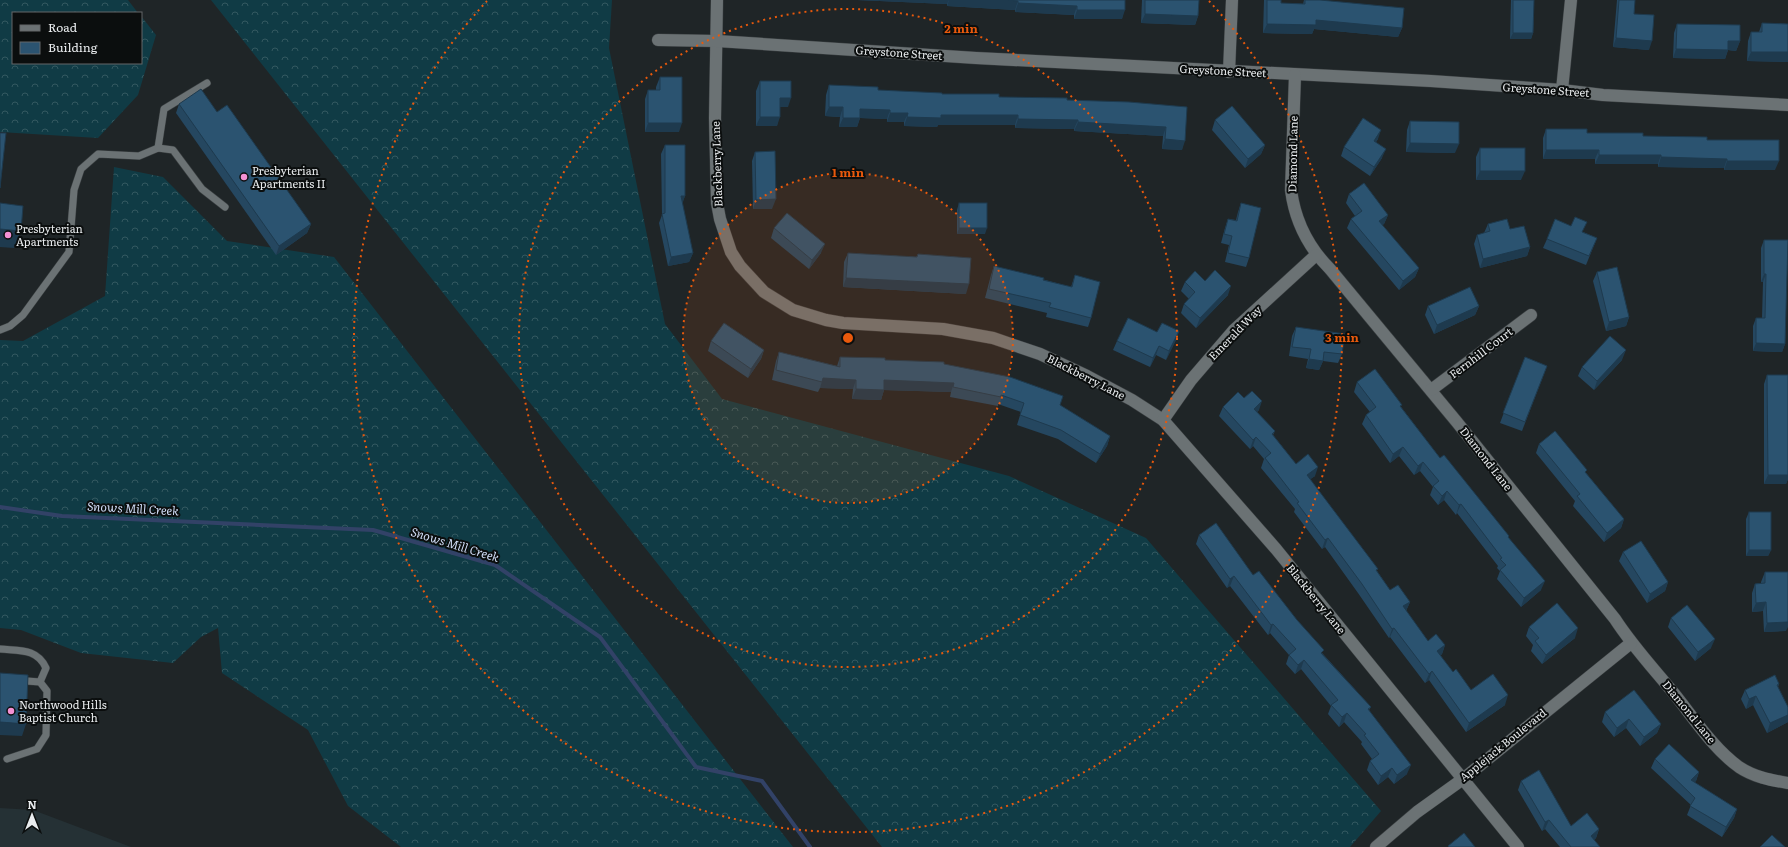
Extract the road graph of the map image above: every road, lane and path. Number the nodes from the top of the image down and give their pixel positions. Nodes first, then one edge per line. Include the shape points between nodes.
1 (717, 0) edge
2 (1232, 0) edge
3 (1571, 0) edge
4 (658, 40) dead end
5 (717, 40) junction
6 (1229, 72) junction
7 (1295, 76) junction
8 (207, 82) dead end
9 (1562, 90) junction
10 (1788, 105) edge
11 (158, 148) junction
12 (225, 207) dead end
13 (1316, 255) junction
14 (1530, 315) dead end
15 (0, 330) edge
16 (1431, 390) junction
17 (1163, 420) junction
18 (1631, 643) junction
19 (0, 649) edge
20 (0, 679) edge
21 (40, 682) junction
22 (7, 760) dead end
23 (1463, 779) junction
24 (1788, 783) edge
25 (1376, 847) edge
26 (1518, 847) edge

1 - 5 street, Blackberry Lane
2 - 6 street
3 - 9 street
4 - 5 street, Greystone Street
5 - 6 street, Greystone Street
5 - 17 street, Blackberry Lane via 717,203 731,252 764,292 793,310 826,320 943,329 993,338 1040,354 1087,376
6 - 7 street, Greystone Street
7 - 9 street, Greystone Street via 1431,81
7 - 13 street, Diamond Lane via 1291,190 1293,206 1302,231
8 - 11 lane via 164,110
9 - 10 street, Greystone Street via 1603,95
11 - 12 lane via 173,150 202,189
11 - 15 lane via 139,156 98,154 81,169 74,190 69,252 23,315 10,326
13 - 16 street, Diamond Lane
13 - 17 street, Emerald Way via 1234,330 1191,380
14 - 16 street, Fernhill Court
16 - 18 street, Diamond Lane via 1615,619
17 - 23 street, Blackberry Lane via 1276,549
18 - 23 street, Applejack Boulevard
18 - 24 street, Diamond Lane via 1738,766 1768,780
19 - 21 lane via 29,652 42,659 46,668
20 - 21 lane
21 - 22 lane via 47,691 46,735 37,749
23 - 25 street, Applejack Boulevard via 1417,812
23 - 26 street, Blackberry Lane

